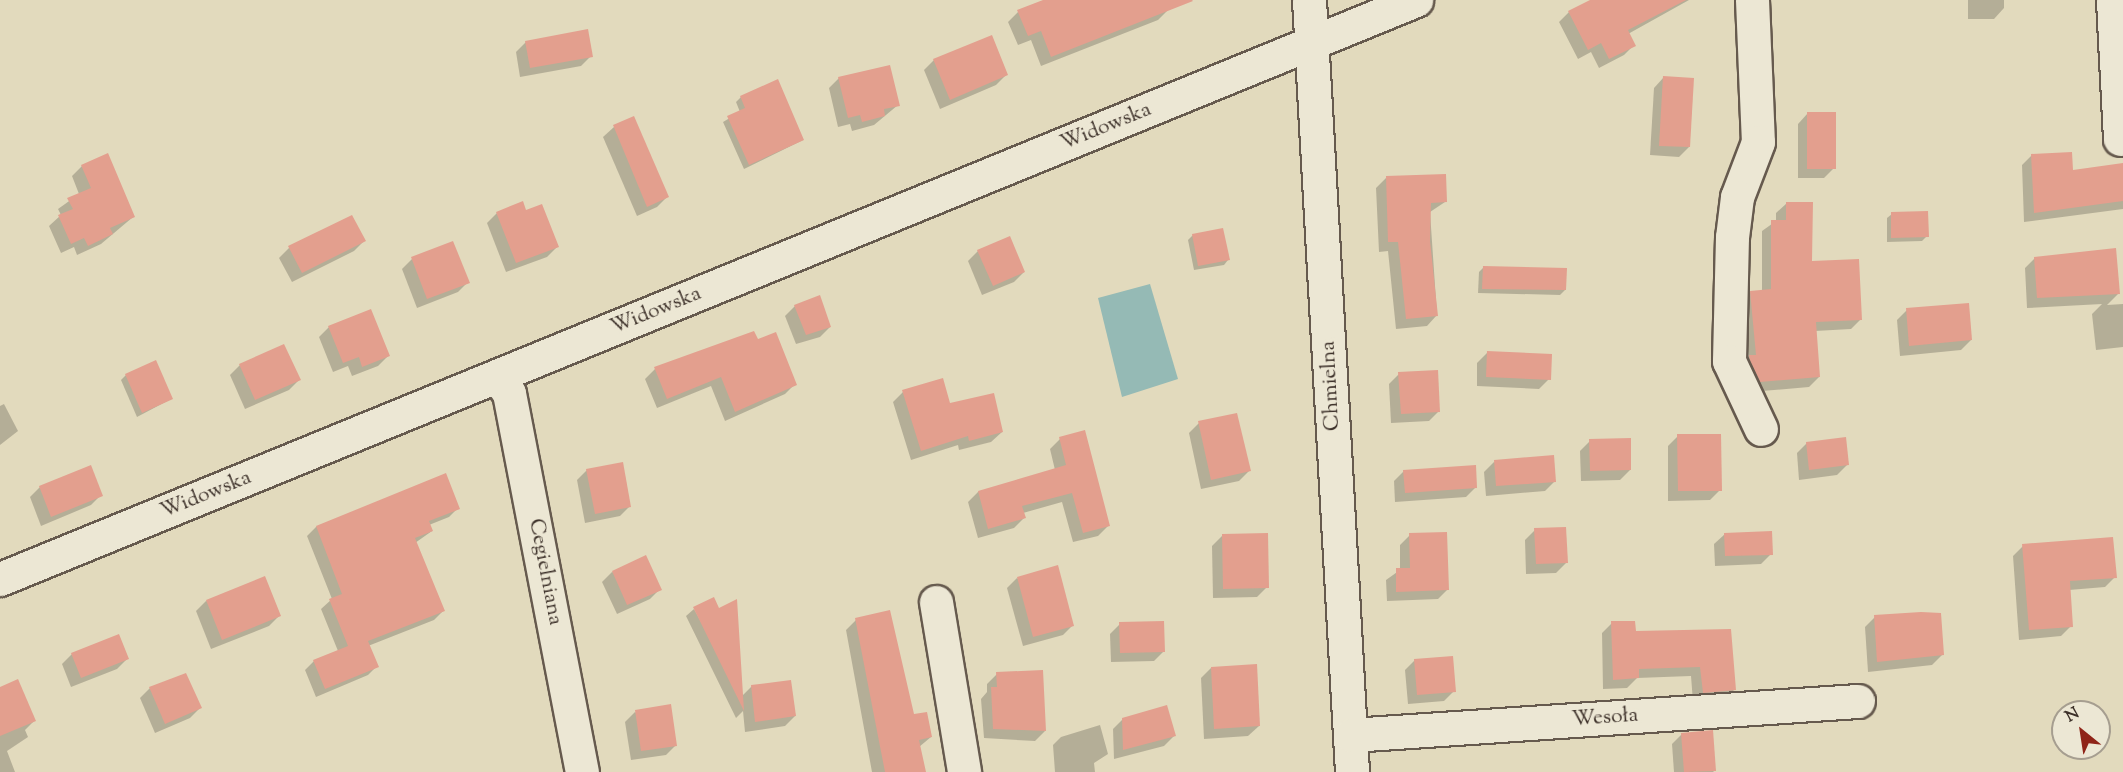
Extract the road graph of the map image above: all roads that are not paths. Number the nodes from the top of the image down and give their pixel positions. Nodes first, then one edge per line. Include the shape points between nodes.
1 (1309, 0) edge
2 (1416, 0) edge
3 (1752, 0) edge
4 (2113, 0) edge
5 (1311, 42) junction
6 (2120, 139) dead end
7 (497, 376) junction
8 (1761, 429) dead end
9 (0, 579) edge
10 (936, 602) dead end
11 (1858, 701) dead end
12 (1351, 735) junction
13 (582, 772) edge
14 (964, 772) edge
15 (1352, 772) edge

1 - 5 street, Chmielna
2 - 5 street, Widowska
3 - 8 street via 1758,142 1736,207 1729,362
4 - 6 street
5 - 7 street, Widowska
5 - 12 street, Chmielna
7 - 9 street, Widowska
7 - 13 street, Cegielniana via 509,393
10 - 14 street
11 - 12 street, Wesoła
12 - 15 street, Chmielna

